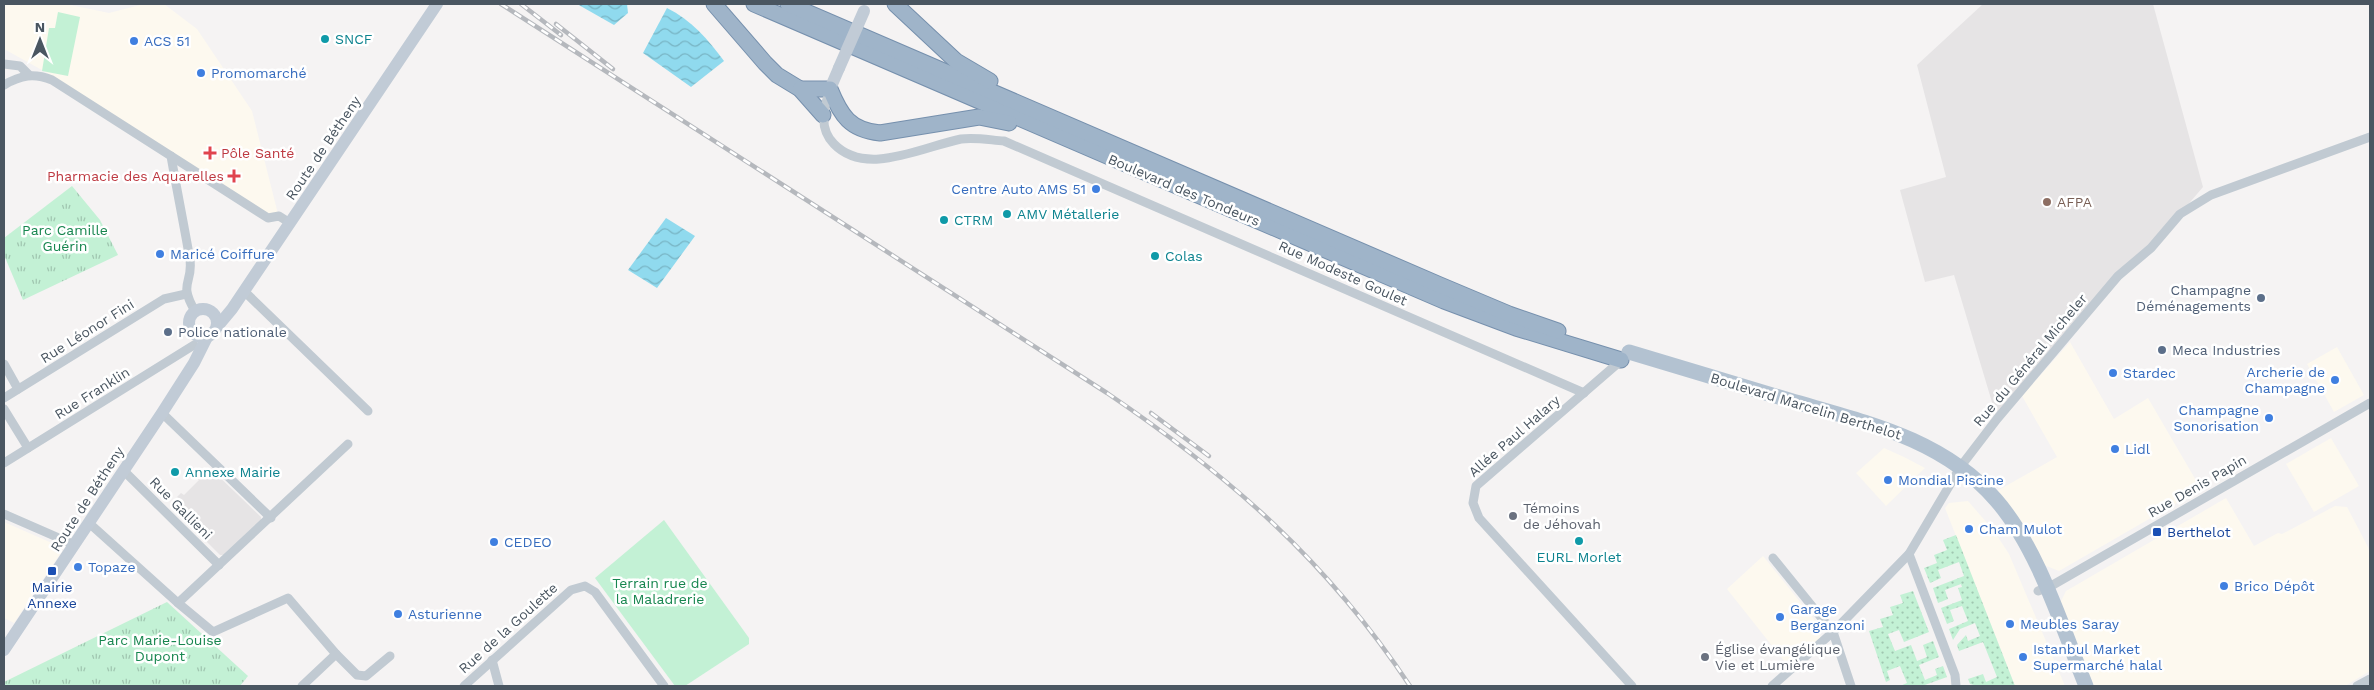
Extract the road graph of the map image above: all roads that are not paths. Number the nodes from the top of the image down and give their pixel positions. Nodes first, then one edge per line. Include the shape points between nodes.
1 (437, 4) edge
2 (714, 4) edge
3 (754, 4) edge
4 (788, 4) edge
5 (895, 4) edge
6 (865, 7) edge
7 (4, 64) edge
8 (29, 75) junction
9 (4, 85) edge
10 (800, 89) junction
11 (830, 89) junction
12 (823, 115) junction
13 (2370, 137) edge
14 (1102, 138) junction
15 (171, 156) junction
16 (1246, 217) junction
17 (290, 223) junction
18 (244, 291) junction
19 (186, 294) junction
20 (232, 309) junction
21 (195, 311) junction
22 (214, 313) junction
23 (217, 327) junction
24 (208, 337) junction
25 (194, 340) junction
26 (1625, 356) junction
27 (194, 363) junction
28 (4, 364) edge
29 (18, 389) junction
30 (1584, 393) junction
31 (4, 398) edge
32 (2370, 404) edge
33 (4, 409) edge
34 (368, 411) dead end
35 (162, 412) junction
36 (348, 444) dead end
37 (28, 448) junction
38 (4, 463) edge
39 (124, 470) junction
40 (1959, 470) junction
41 (4, 514) edge
42 (271, 518) junction
43 (88, 523) junction
44 (74, 545) junction
45 (1909, 554) junction
46 (1772, 558) dead end
47 (219, 565) junction
48 (2042, 590) junction
49 (179, 604) junction
50 (1833, 632) junction
51 (4, 650) edge
52 (336, 654) junction
53 (390, 656) dead end
54 (492, 660) junction
55 (2370, 679) edge
56 (302, 686) edge
57 (464, 686) edge
58 (499, 686) edge
59 (664, 686) edge
60 (1632, 686) edge
61 (1775, 686) edge
62 (1850, 686) edge
63 (1956, 686) edge
64 (2076, 686) edge
65 (2086, 686) edge
66 (2357, 686) edge

1 - 17 main road, Route de Bétheny
2 - 10 highway via 777,75
3 - 16 highway, Boulevard des Tondeurs
4 - 14 highway, Boulevard des Tondeurs
5 - 14 highway via 956,60 996,85 1071,119
6 - 11 main road, bridge
7 - 8 street via 20,66
8 - 9 street
8 - 15 street via 52,80
10 - 11 highway
10 - 12 highway
11 - 12 street
11 - 16 highway via 837,108 846,119 866,132 880,133 962,118 991,118 1025,129 1194,201
12 - 30 street, Rue Modeste Goulet via 830,140 841,151 857,159 873,160 963,139 1004,141
13 - 40 street, Rue du Général Micheler via 2211,195 2180,214 2151,248 2118,276 2003,412
14 - 26 highway, Boulevard des Tondeurs via 1509,314
15 - 17 street via 268,218 279,216
15 - 19 street via 190,263
16 - 26 highway, Boulevard des Tondeurs via 1483,316
17 - 18 main road, Route de Bétheny
18 - 20 main road, Route de Bétheny
18 - 34 street
19 - 21 street
19 - 29 street, Rue Léonor Fini via 164,299
20 - 22 main road
20 - 23 main road, Route de Bétheny
21 - 22 main road via 206,309
21 - 25 main road via 188,322
22 - 23 main road
23 - 24 main road
24 - 25 main road
24 - 27 main road, Route de Bétheny
25 - 27 main road
25 - 37 street, Rue Franklin
26 - 30 street, Allée Paul Halary
26 - 40 main road, Boulevard Marcelin Berthelot via 1885,438
27 - 35 main road, Route de Bétheny
28 - 29 street
29 - 31 street, Rue Léonor Fini
30 - 60 street, Allée Paul Halary via 1476,486 1473,503 1479,518
32 - 48 street, Rue Denis Papin
33 - 37 street
35 - 39 main road, Route de Bétheny
35 - 42 street
36 - 42 street
37 - 38 street, Rue Franklin
39 - 43 main road, Route de Bétheny
39 - 47 street, Rue Gallieni
40 - 45 street, Rue du Général Micheler
40 - 48 main road, Boulevard Marcelin Berthelot via 2004,526
41 - 44 street
42 - 47 street
43 - 44 main road, Route de Bétheny
43 - 49 street
44 - 51 main road, Route de Bétheny
45 - 50 street, Rue du Général Micheler
45 - 63 street via 1955,675
46 - 50 street
47 - 49 street
48 - 64 main road, Boulevard Marcelin Berthelot
48 - 65 main road, Boulevard Marcelin Berthelot
49 - 52 street via 212,632 288,598
50 - 61 street, Rue du Général Micheler
50 - 62 street
52 - 53 street via 357,675 366,676
52 - 56 street
54 - 57 street, Rue de la Goulette
54 - 58 street
54 - 59 street, Rue de la Goulette via 572,590 585,586 595,592
55 - 66 street

